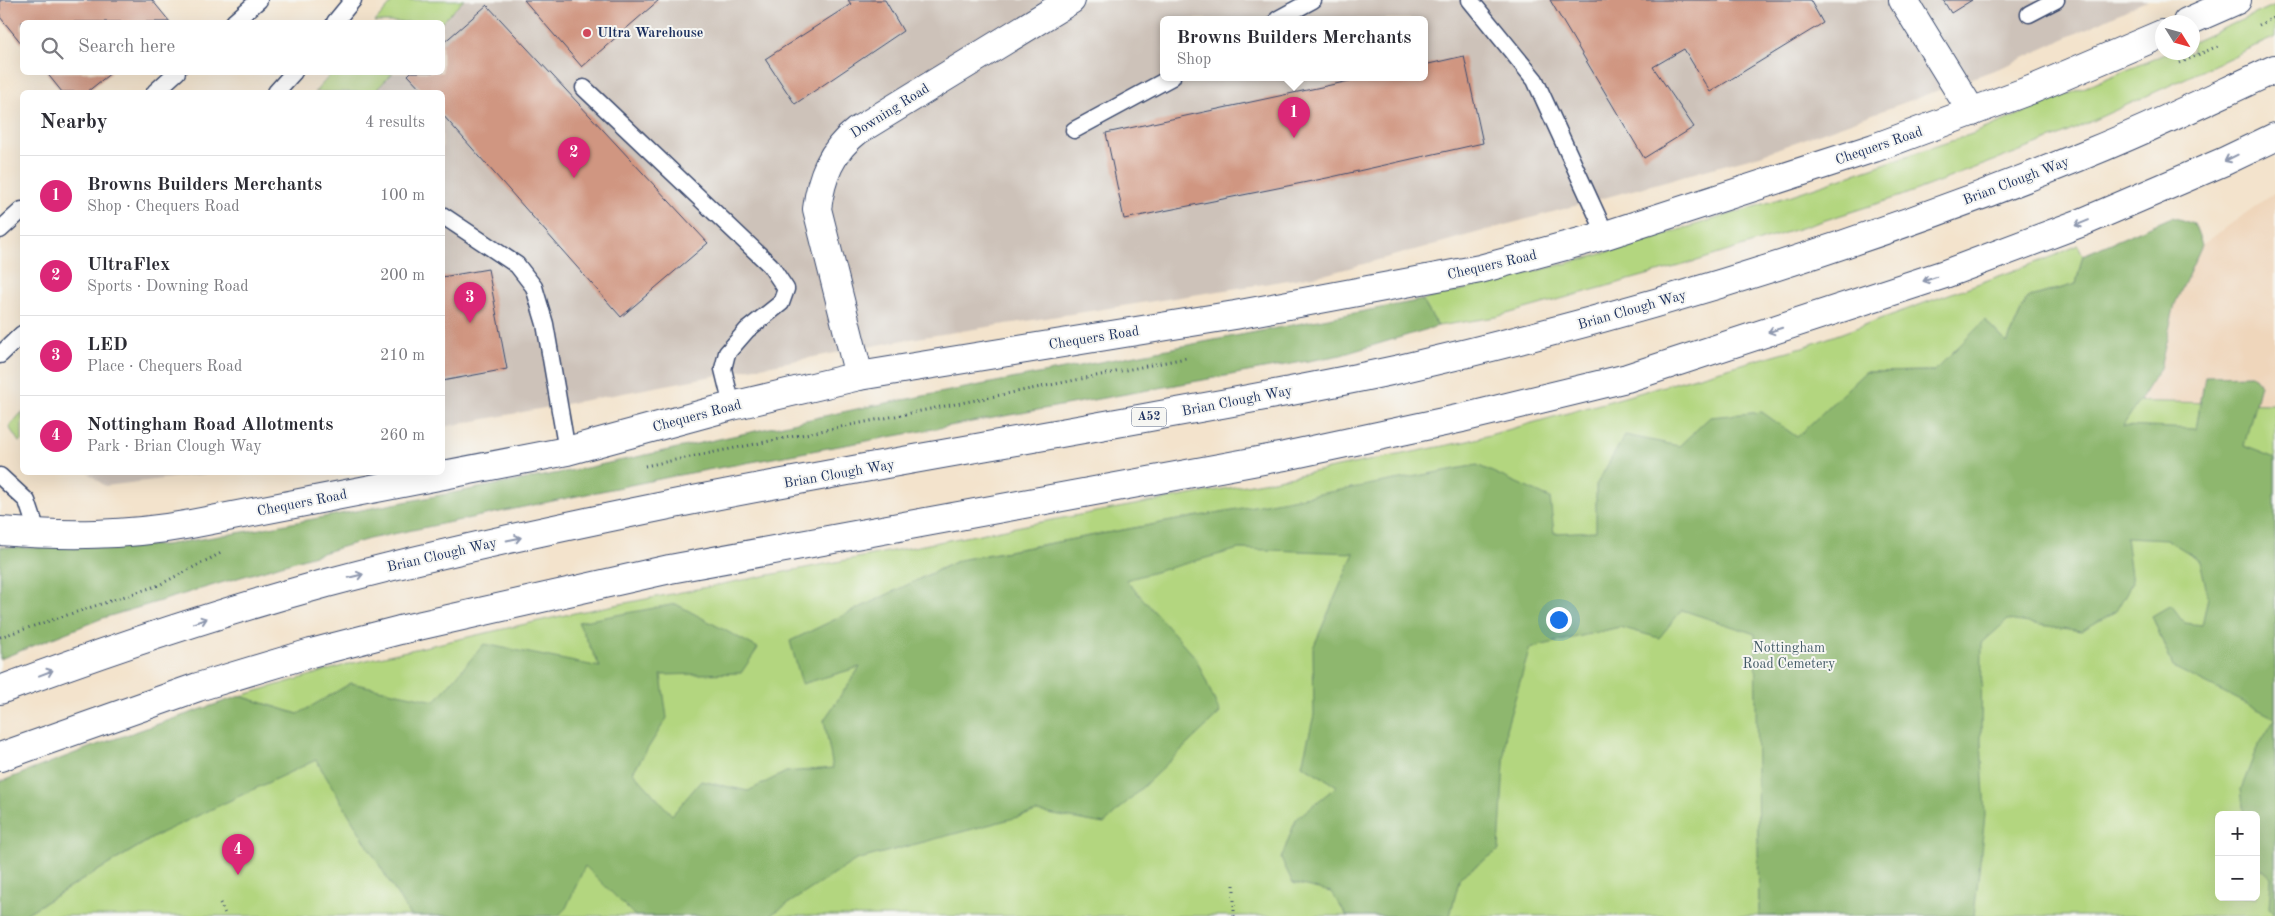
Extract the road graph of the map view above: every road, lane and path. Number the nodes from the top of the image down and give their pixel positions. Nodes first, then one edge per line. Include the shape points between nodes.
1 (259, 0) edge
2 (353, 0) edge
3 (1070, 0) edge
4 (1313, 0) edge
5 (1470, 0) edge
6 (1903, 0) edge
7 (2056, 0) edge
8 (2237, 0) edge
9 (2028, 14) dead end
10 (1284, 16) edge
11 (2200, 16) edge
12 (236, 20) edge
13 (337, 20) edge
14 (2155, 37) edge
15 (2275, 69) edge
16 (175, 75) edge
17 (291, 75) edge
18 (1165, 81) edge
19 (584, 88) dead end
20 (157, 90) edge
21 (278, 90) edge
22 (1972, 112) junction
23 (1074, 130) dead end
24 (2275, 137) edge
25 (20, 212) edge
26 (445, 217) edge
27 (0, 230) edge
28 (1606, 235) junction
29 (20, 336) edge
30 (0, 355) edge
31 (1195, 356) dead end
32 (859, 376) junction
33 (732, 406) junction
34 (567, 451) junction
35 (643, 466) dead end
36 (443, 475) edge
37 (445, 475) edge
38 (0, 476) edge
39 (0, 531) edge
40 (38, 534) junction
41 (225, 552) dead end
42 (0, 636) edge
43 (0, 690) edge
44 (0, 757) edge
45 (1234, 884) dead end
46 (220, 903) dead end
47 (226, 916) edge
48 (1234, 916) edge

1 - 12 lane
2 - 13 lane
3 - 32 main road, Downing Road via 856,131 843,142 825,170 817,209
4 - 10 lane
5 - 28 lane via 1535,80
6 - 22 main road
7 - 9 lane
8 - 11 main road
14 - 22 main road, Chequers Road
43 -> 15 main road, Brian Clough Way / A52 via 222,613 447,554 665,506 1285,392 1398,369 1572,327 1834,248 1962,202 2095,151
16 - 20 lane
17 - 21 lane
18 - 23 lane
19 - 33 lane via 770,265 786,289 781,303 747,330 727,353 723,369
22 - 28 main road, Chequers Road via 1811,170
24 -> 44 main road via 2082,222 1945,274 1627,378 1285,456 670,569 400,630 198,687
25 - 27 lane
26 - 34 lane via 517,265 534,287 545,324
28 - 32 main road, Chequers Road via 1480,269 1394,286 1226,317
29 - 30 lane
31 - 35 path
32 - 33 main road, Chequers Road
33 - 34 main road, Chequers Road
34 - 37 main road, Chequers Road
36 - 40 main road, Chequers Road via 147,532
38 - 40 lane via 27,501
39 - 40 main road, Chequers Road
41 - 42 path via 159,585
45 - 48 path
46 - 47 path

